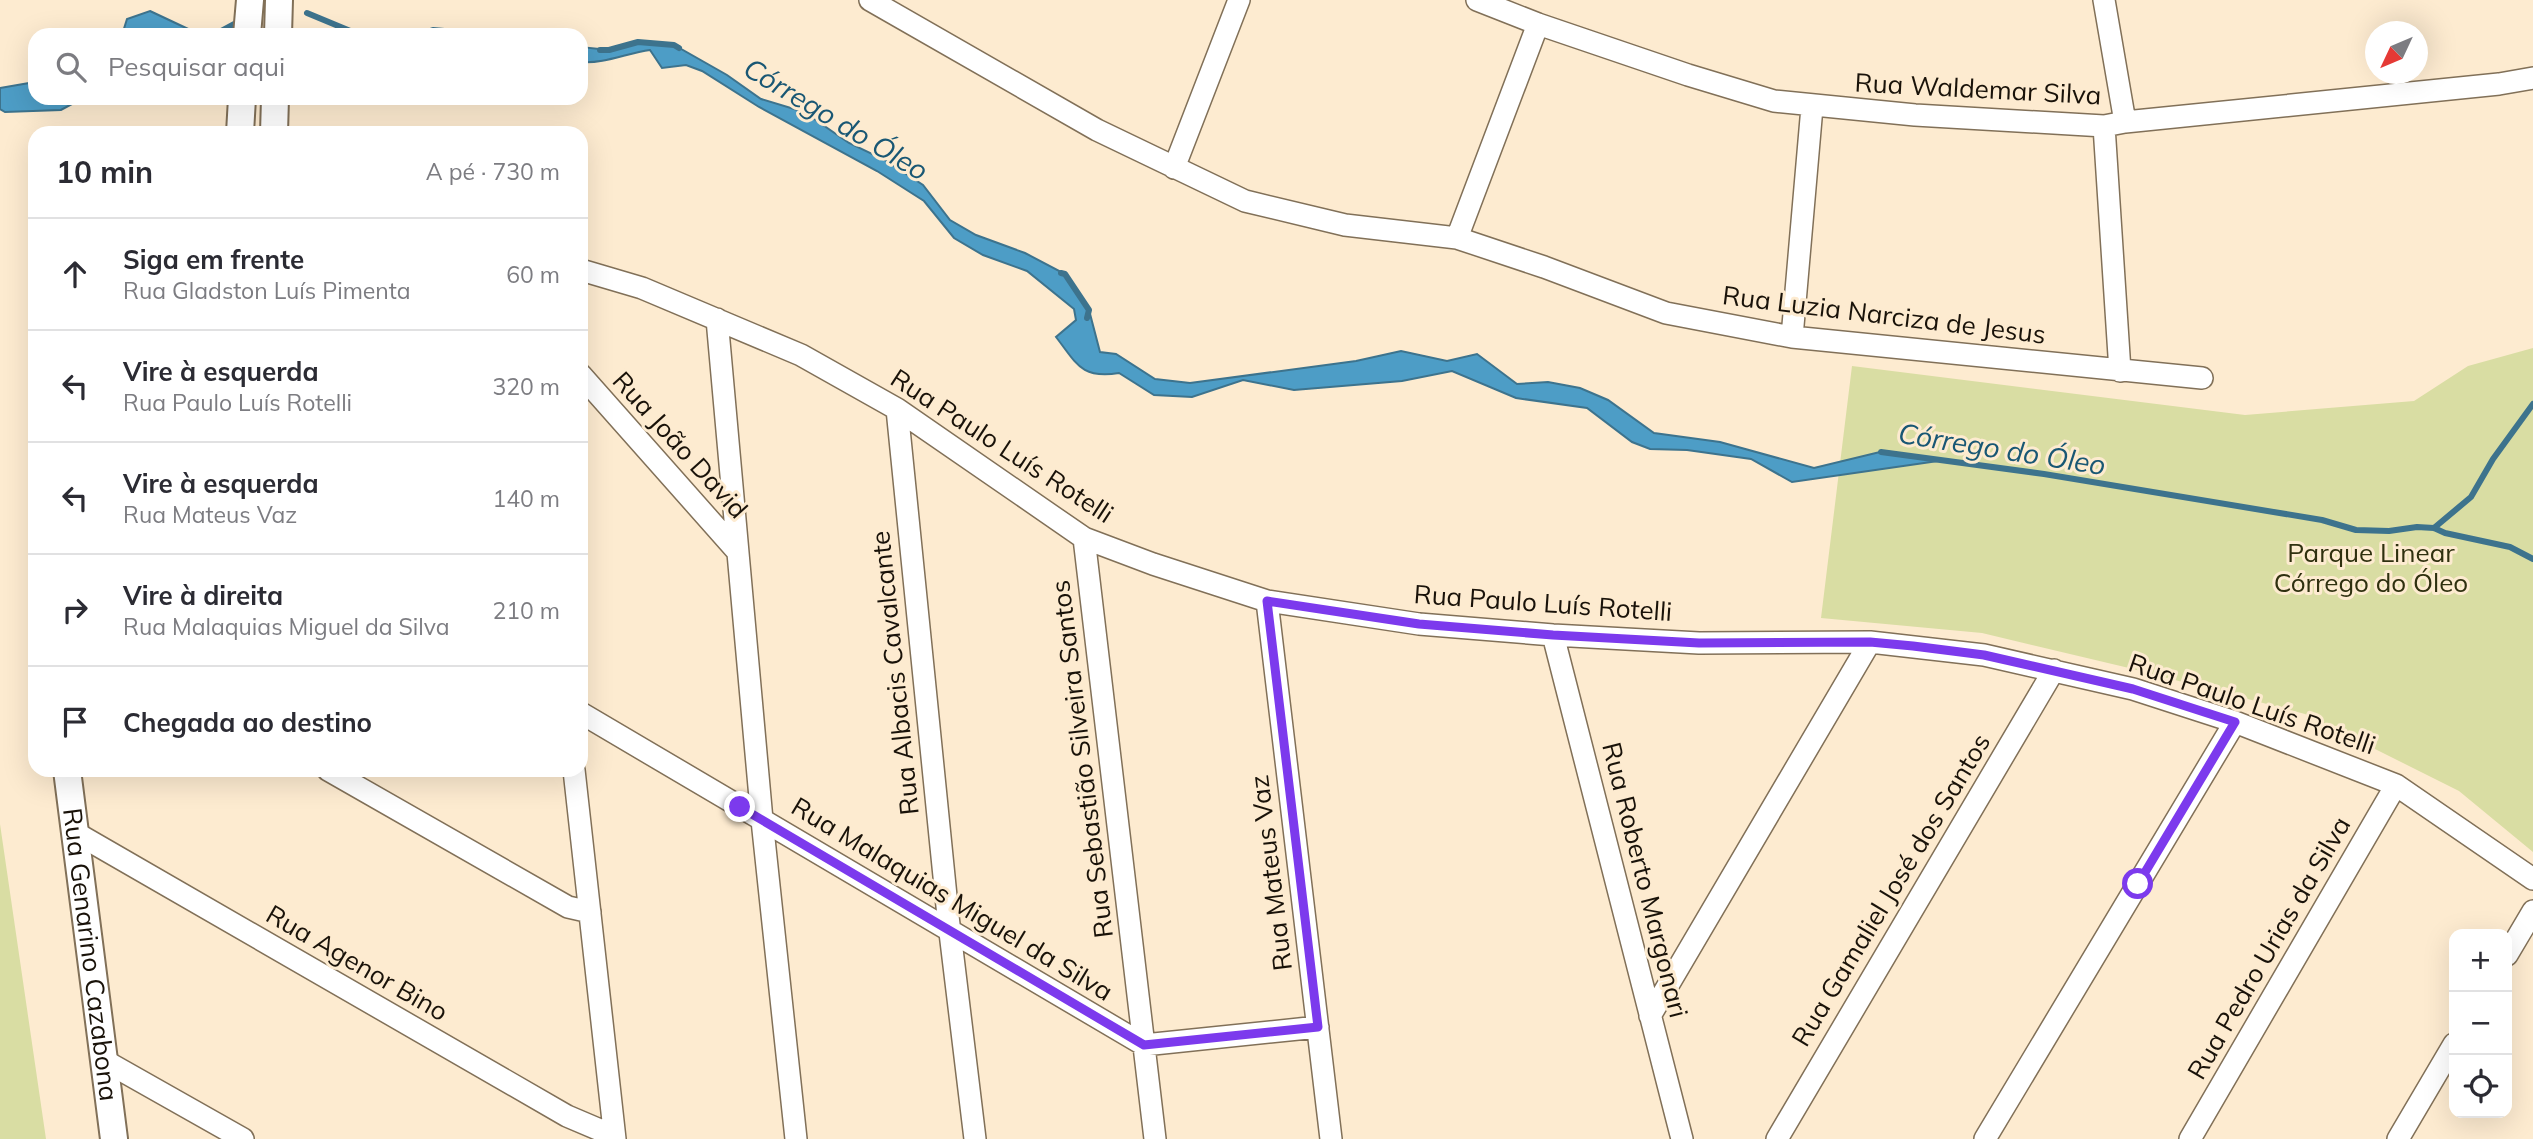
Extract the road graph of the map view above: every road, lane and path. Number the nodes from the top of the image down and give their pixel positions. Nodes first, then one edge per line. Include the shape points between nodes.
1 (250, 0) edge
2 (279, 0) edge
3 (872, 0) edge
4 (1239, 0) edge
5 (1477, 0) edge
6 (2104, 0) edge
7 (1538, 24) junction
8 (248, 28) edge
9 (278, 28) edge
10 (2533, 78) edge
11 (242, 105) edge
12 (275, 105) edge
13 (1812, 107) junction
14 (2115, 124) junction
15 (240, 126) edge
16 (274, 126) edge
17 (1174, 168) junction
18 (1457, 238) junction
19 (588, 272) edge
20 (717, 319) junction
21 (1792, 337) junction
22 (2120, 371) junction
23 (2202, 378) dead end
24 (588, 383) edge
25 (897, 410) junction
26 (1084, 538) junction
27 (737, 551) junction
28 (1267, 601) junction
29 (1553, 635) junction
30 (1870, 642) junction
31 (2054, 670) junction
32 (588, 717) edge
33 (2235, 722) junction
34 (69, 777) edge
35 (340, 777) edge
36 (575, 777) edge
37 (2396, 785) junction
38 (762, 820) junction
39 (76, 833) junction
40 (2533, 878) edge
41 (2533, 911) edge
42 (590, 912) junction
43 (950, 931) junction
44 (2512, 947) edge
45 (1650, 1016) junction
46 (1318, 1027) junction
47 (1144, 1045) junction
48 (2449, 1052) edge
49 (105, 1061) junction
50 (615, 1137) edge
51 (114, 1139) edge
52 (243, 1139) edge
53 (796, 1139) edge
54 (975, 1139) edge
55 (1155, 1139) edge
56 (1331, 1139) edge
57 (1682, 1139) edge
58 (1777, 1139) edge
59 (1985, 1139) edge
60 (2190, 1139) edge
61 (2398, 1139) edge

1 - 8 street
2 - 9 street
3 - 17 street, Rua Luzia Narciza de Jesus via 1097,130
4 - 17 street
5 - 7 street, Rua Waldemar Silva
6 - 14 street
7 - 13 street, Rua Waldemar Silva via 1774,102
7 - 18 street
10 - 14 street, Rua Waldemar Silva
11 - 15 street
12 - 16 street
13 - 14 street, Rua Waldemar Silva
13 - 21 street
14 - 22 street
17 - 18 street, Rua Luzia Narciza de Jesus via 1245,201 1345,225
18 - 21 street, Rua Luzia Narciza de Jesus via 1666,313
19 - 20 street, Rua Paulo Luís Rotelli
20 - 25 street, Rua Paulo Luís Rotelli via 802,355
20 - 27 street
21 - 22 street, Rua Luzia Narciza de Jesus
22 - 23 street, Rua Luzia Narciza de Jesus
24 - 27 street, Rua João David
25 - 26 street, Rua Paulo Luís Rotelli
25 - 43 street, Rua Albacis Cavalcante
26 - 28 street, Rua Paulo Luís Rotelli
26 - 47 street, Rua Sebastião Silveira Santos
27 - 38 street
28 - 29 street, Rua Paulo Luís Rotelli via 1419,624
28 - 46 street, Rua Mateus Vaz
29 - 30 street, Rua Paulo Luís Rotelli via 1699,643
29 - 45 street, Rua Roberto Margonari
30 - 31 street, Rua Paulo Luís Rotelli via 1984,655
30 - 45 street
31 - 33 street, Rua Paulo Luís Rotelli via 2133,689
31 - 58 street, Rua Gamaliel José dos Santos
32 - 38 street, Rua Malaquias Miguel da Silva
33 - 37 street, Rua Paulo Luís Rotelli
33 - 59 street
34 - 39 street, Rua Genarino Cazabona
35 - 42 street via 568,907
36 - 42 street
37 - 40 street, Rua Paulo Luís Rotelli
37 - 60 street, Rua Pedro Urias da Silva
38 - 43 street, Rua Malaquias Miguel da Silva
38 - 53 street
39 - 49 street, Rua Genarino Cazabona
39 - 50 street, Rua Agenor Bino via 567,1116
41 - 44 street
42 - 50 street
43 - 47 street, Rua Malaquias Miguel da Silva
43 - 54 street, Rua Albacis Cavalcante
45 - 57 street, Rua Roberto Margonari
46 - 47 street
46 - 56 street, Rua Mateus Vaz
47 - 55 street, Rua Sebastião Silveira Santos
48 - 61 street
49 - 51 street, Rua Genarino Cazabona
49 - 52 street

